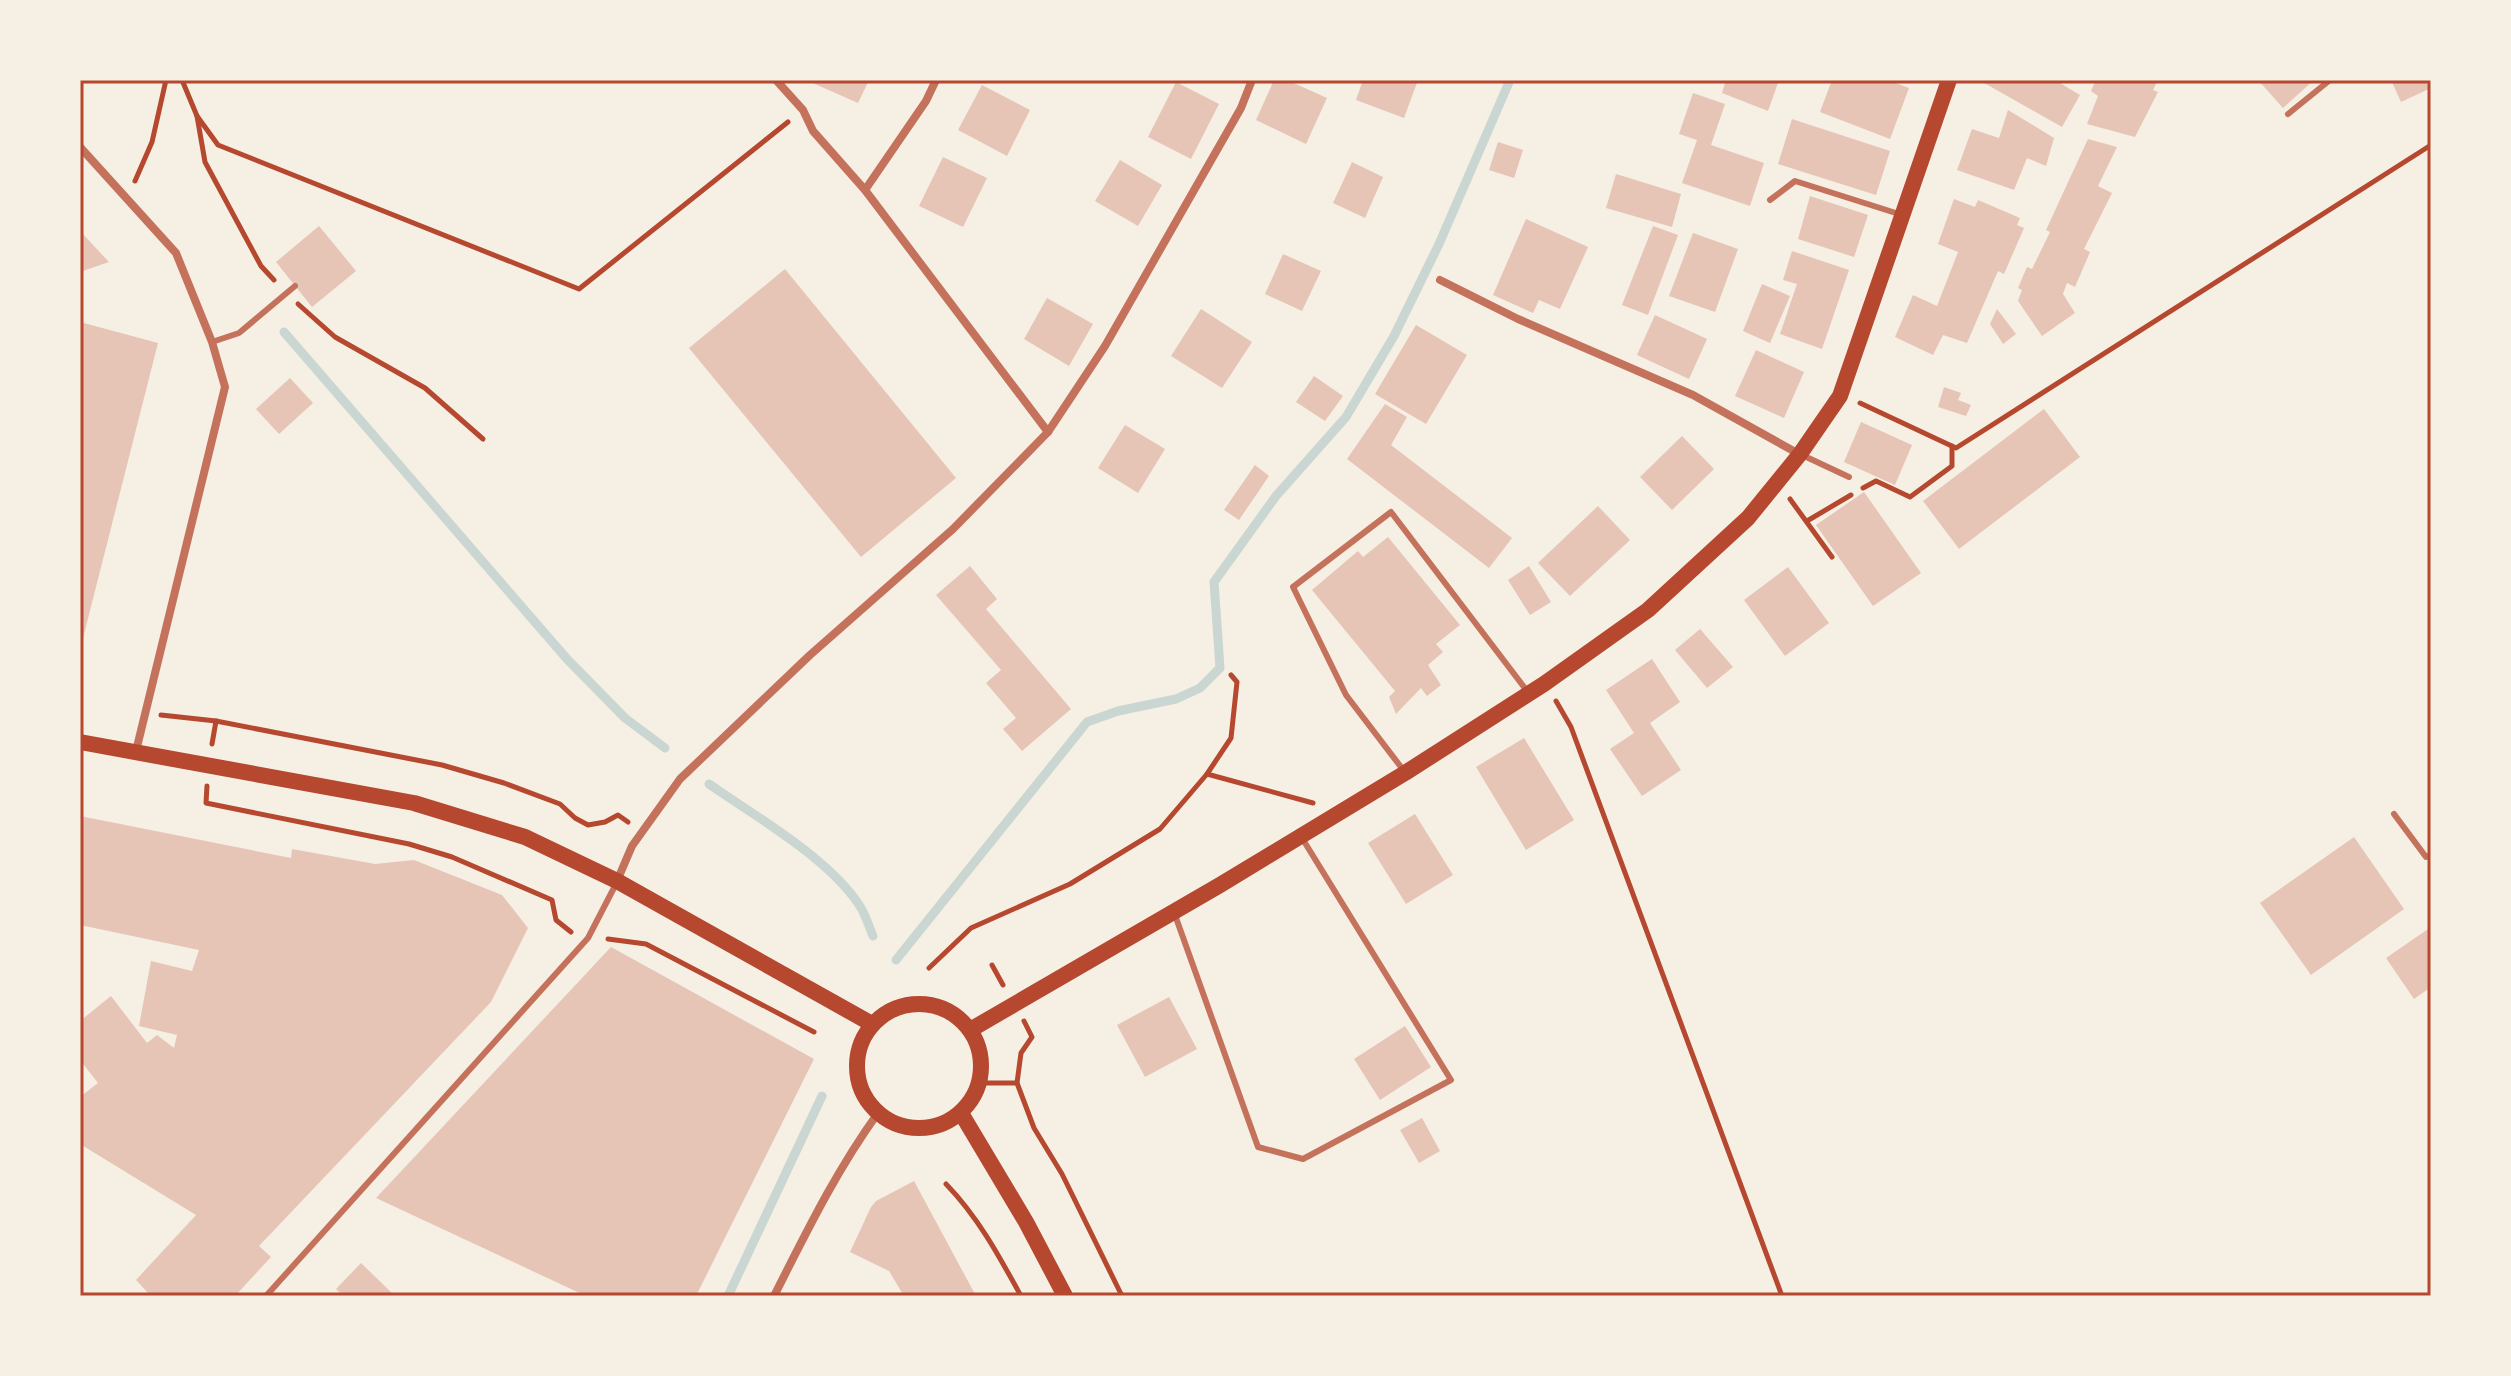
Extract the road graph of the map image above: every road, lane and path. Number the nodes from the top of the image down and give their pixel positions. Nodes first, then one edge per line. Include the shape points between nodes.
1 (166, 80) edge
2 (776, 80) edge
3 (936, 80) edge
4 (1252, 80) edge
5 (1949, 80) edge
6 (2330, 80) edge
7 (803, 110) junction
8 (2288, 114) dead end
9 (197, 116) dead end
10 (2431, 145) edge
11 (80, 147) edge
12 (865, 190) junction
13 (128, 197) junction
14 (1770, 200) dead end
15 (1902, 215) junction
16 (1440, 280) dead end
17 (295, 286) dead end
18 (212, 342) junction
19 (1882, 412) dead end
20 (1048, 432) junction
21 (1952, 446) junction
22 (1800, 454) junction
23 (1849, 477) dead end
24 (1797, 508) dead end
25 (1807, 521) junction
26 (1832, 557) dead end
27 (1231, 675) dead end
28 (1544, 684) junction
29 (1529, 694) junction
30 (145, 713) junction
31 (216, 721) dead end
32 (80, 742) edge
33 (135, 752) junction
34 (1405, 773) junction
35 (1207, 774) junction
36 (1341, 811) junction
37 (2394, 814) dead end
38 (1300, 835) junction
39 (2431, 855) edge
40 (617, 881) junction
41 (1174, 912) junction
42 (929, 968) dead end
43 (872, 1024) junction
44 (970, 1030) junction
45 (979, 1083) junction
46 (878, 1113) junction
47 (961, 1113) junction
48 (946, 1184) dead end
49 (266, 1296) edge
50 (774, 1296) edge
51 (1021, 1296) edge
52 (1065, 1296) edge
53 (1122, 1296) edge
54 (1782, 1296) edge

1 - 13 path via 152,142
2 - 7 street
3 - 12 street
4 - 20 street via 1105,346
5 - 15 main road
6 - 8 lane
7 - 9 path via 579,289 218,145
7 - 12 street via 813,131
10 - 21 path
11 - 13 street
12 - 20 street
13 - 18 street via 176,253
14 - 15 lane via 1795,181
15 - 22 main road via 1840,396
16 - 22 street via 1693,395
17 - 18 lane via 239,333
18 - 30 street via 225,387
19 - 21 path
20 - 40 street via 953,529 798,665 680,779 642,831
21 - 25 path via 1952,466 1910,497 1876,481
22 - 23 lane
22 - 28 main road via 1748,518 1648,610
24 - 25 path
25 - 26 path
27 - 35 path via 1237,682 1231,738
28 - 29 main road
28 - 54 path via 1571,727
29 - 34 main road
29 - 34 lane via 1391,512 1293,587 1346,695
30 - 31 path
30 - 33 street
32 - 33 main road
33 - 40 main road via 414,803 525,837
34 - 36 main road
35 - 36 path
35 - 42 path via 1160,829 1070,884 971,928
36 - 38 main road
37 - 39 lane via 2426,857
38 - 41 main road
38 - 41 lane via 1451,1080 1303,1159 1258,1147
40 - 43 main road
40 - 49 lane via 588,938
41 - 44 main road
43 - 44 main road via 895,1007 923,1003 950,1011
43 - 46 main road via 860,1045 856,1069 863,1093
44 - 45 main road via 979,1047
45 - 47 main road
45 - 53 path via 1017,1083 1034,1128
46 - 47 main road via 897,1125 920,1129
46 - 50 street via 849,1152
47 - 52 main road
48 - 51 path via 990,1241

